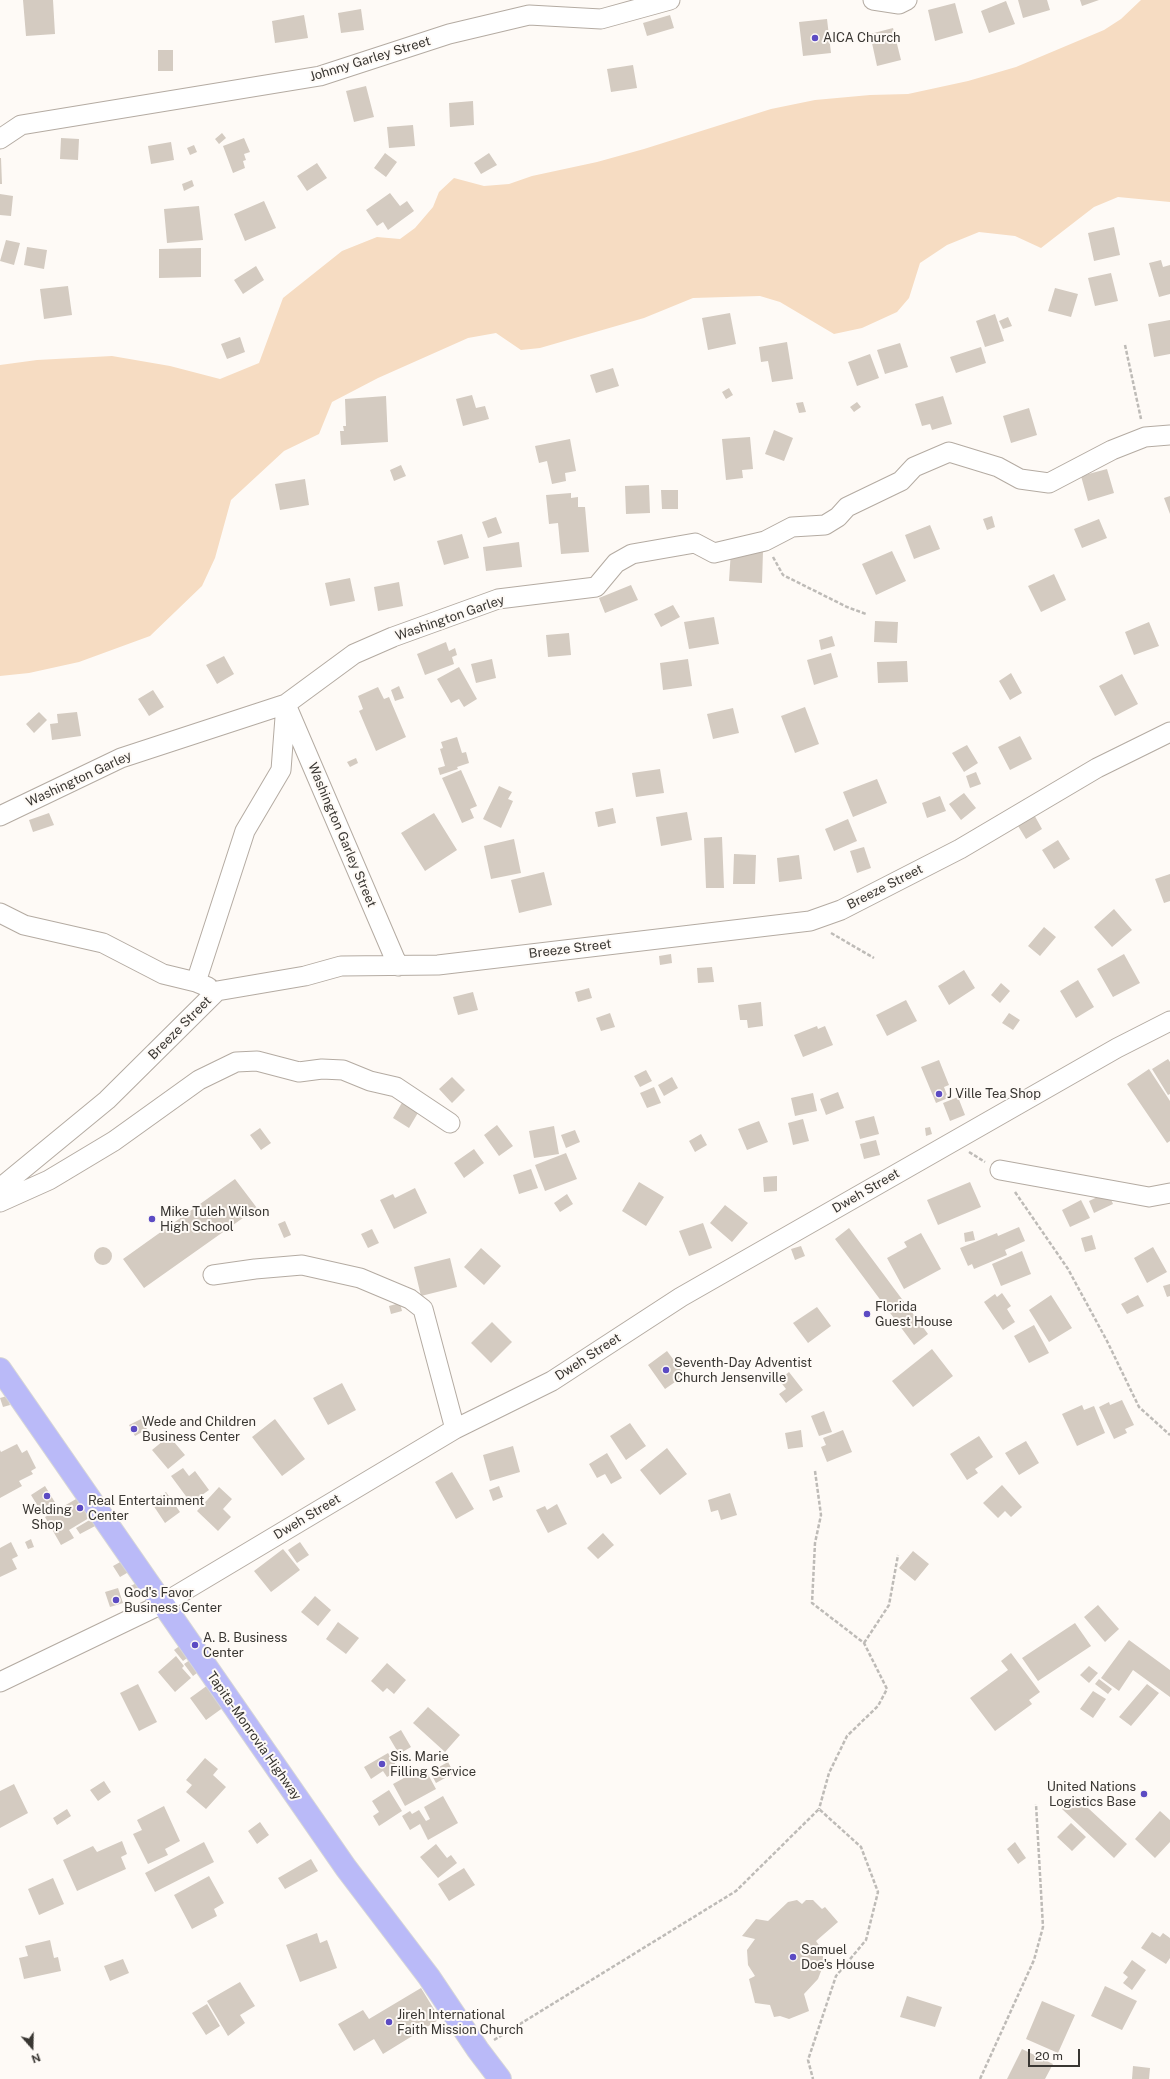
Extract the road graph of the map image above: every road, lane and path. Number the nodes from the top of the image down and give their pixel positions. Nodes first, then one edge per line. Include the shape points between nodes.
1 (670, 0) edge
2 (873, 0) edge
3 (907, 0) edge
4 (0, 138) edge
5 (1125, 345) dead end
6 (1170, 435) edge
7 (1144, 437) junction
8 (771, 555) dead end
9 (866, 614) dead end
10 (286, 704) junction
11 (1170, 732) edge
12 (0, 816) edge
13 (0, 914) edge
14 (810, 921) junction
15 (874, 958) dead end
16 (398, 966) junction
17 (196, 982) junction
18 (217, 992) junction
19 (1170, 1021) edge
20 (450, 1123) dead end
21 (951, 1143) junction
22 (1000, 1170) junction
23 (0, 1188) edge
24 (1170, 1194) edge
25 (0, 1202) edge
26 (212, 1275) dead end
27 (0, 1369) edge
28 (455, 1429) junction
29 (1170, 1435) edge
30 (815, 1471) dead end
31 (898, 1555) dead end
32 (162, 1604) junction
33 (864, 1643) junction
34 (0, 1682) edge
35 (1036, 1804) dead end
36 (820, 1809) junction
37 (478, 2050) junction
38 (500, 2079) edge
39 (813, 2079) edge
40 (980, 2079) edge

1 - 4 street, Johnny Garley Street via 601,19 529,15 449,34 320,76 21,125
2 - 3 street via 899,4
5 - 7 path
6 - 7 street, Washington Garley
7 - 10 street, Washington Garley via 1112,450 1049,483 1020,479 998,467 949,452 914,467 901,481 847,507 825,525 792,527 765,541 714,553 695,543 632,554 616,563 596,587 498,600 393,637 354,654
8 - 9 path via 783,575
10 - 12 street, Washington Garley via 121,758
10 - 16 street, Washington Garley Street
10 - 17 street via 281,770 245,831
11 - 14 street, Breeze Street via 1097,768 960,849 842,910
13 - 17 street via 24,925 103,943 163,974
14 - 15 path
14 - 16 street, Breeze Street via 438,965
16 - 18 street, Breeze Street via 341,966 305,976
17 - 18 street
18 - 23 street, Breeze Street via 107,1100
19 - 21 street, Dweh Street via 1117,1048
20 - 25 street via 396,1087 370,1081 343,1070 299,1072 257,1061 236,1062 199,1080 114,1140 49,1180
21 - 22 path
21 - 28 street, Dweh Street via 681,1297 552,1381
22 - 24 street via 1149,1197
22 - 29 path via 1068,1269 1139,1407
26 - 28 street via 302,1265 360,1278 410,1298 422,1309
27 - 32 highway, Tapita-Monrovia Highway
28 - 32 street, Dweh Street
30 - 33 path via 821,1515 815,1543 812,1603
31 - 33 path via 889,1605
32 - 34 street, Dweh Street
32 - 37 highway, Tapita-Monrovia Highway via 346,1868 429,1977
33 - 36 path via 887,1689 878,1706 847,1736 829,1773
35 - 40 path via 1043,1927 1034,1960
36 - 37 path via 736,1892
36 - 39 path via 861,1847 878,1892 866,1940 836,1976 808,2060
37 - 38 highway, Tapita-Monrovia Highway

